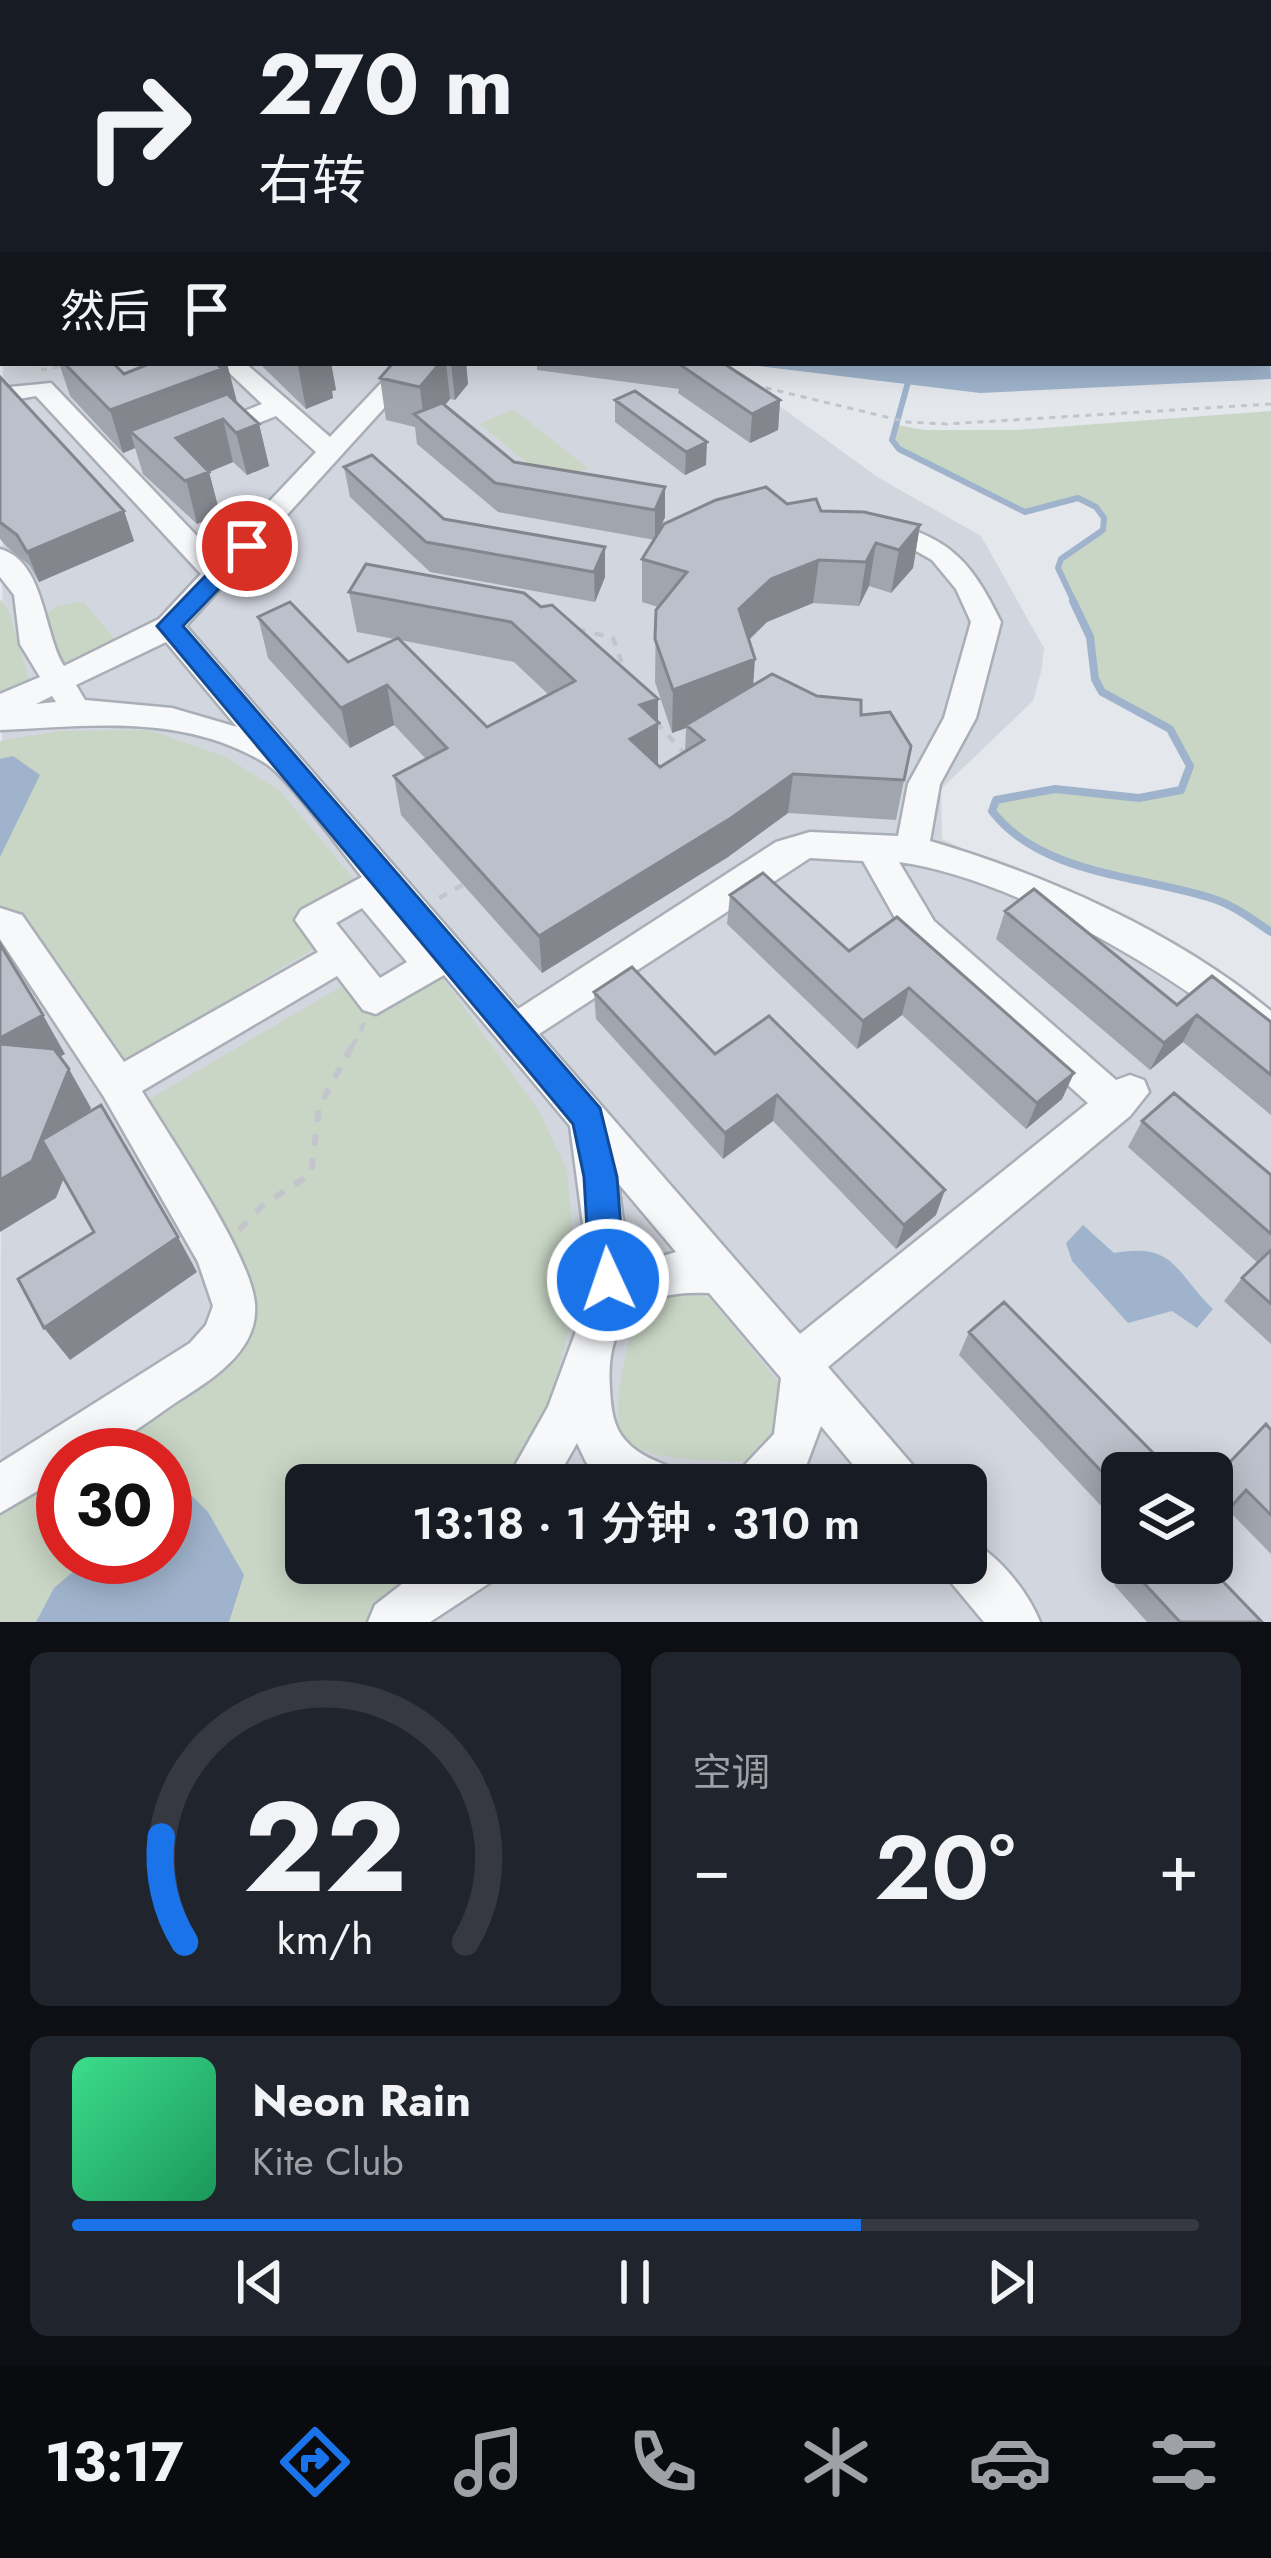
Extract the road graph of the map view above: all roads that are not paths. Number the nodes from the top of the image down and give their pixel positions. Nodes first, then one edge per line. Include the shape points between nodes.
1 (235, 366) edge
2 (409, 366) edge
3 (0, 395) edge
4 (279, 406) junction
5 (178, 446) edge
6 (333, 453) junction
7 (838, 526) edge
8 (0, 558) edge
9 (219, 577) junction
10 (169, 626) junction
11 (57, 681) junction
12 (227, 694) junction
13 (0, 707) edge
14 (78, 711) junction
15 (179, 717) junction
16 (0, 719) edge
17 (899, 744) edge
18 (280, 756) junction
19 (924, 784) junction
20 (873, 848) junction
21 (912, 848) junction
22 (404, 918) junction
23 (0, 922) edge
24 (341, 956) junction
25 (514, 1031) junction
26 (1271, 1033) edge
27 (118, 1085) junction
28 (588, 1118) junction
29 (720, 1273) junction
30 (607, 1304) junction
31 (587, 1366) junction
32 (800, 1368) junction
33 (540, 1464) edge
34 (616, 1464) edge
35 (781, 1464) edge
36 (882, 1464) edge
37 (0, 1490) edge
38 (440, 1584) edge
39 (981, 1584) edge
40 (392, 1622) edge
41 (1016, 1622) edge

1 - 4 street
2 - 6 street
3 - 9 street via 42,388 128,465
4 - 5 street
4 - 6 street
6 - 9 street
7 - 19 street via 889,530 929,545 958,571 985,615 960,718
8 - 11 street via 28,594 35,644
9 - 10 street
10 - 11 street
10 - 12 street
11 - 13 street
11 - 14 street
12 - 15 street
12 - 18 street
14 - 15 street
14 - 16 street
15 - 18 street
17 - 19 street
18 - 22 street
19 - 21 street
20 - 21 street
20 - 25 street via 788,851
20 - 32 street via 921,932 1124,1097
21 - 26 street via 1142,946 1202,979
22 - 24 street via 366,889 313,920
22 - 24 street via 430,965 376,999
22 - 25 street
23 - 27 street via 10,925
24 - 27 street
25 - 28 street
27 - 37 street via 216,1254 233,1306 224,1338
28 - 29 street
28 - 30 street
29 - 30 street via 652,1275
29 - 32 street
30 - 31 street
31 - 33 street
31 - 34 street via 596,1440
32 - 35 street via 798,1434
32 - 36 street
38 - 40 street
39 - 41 street

